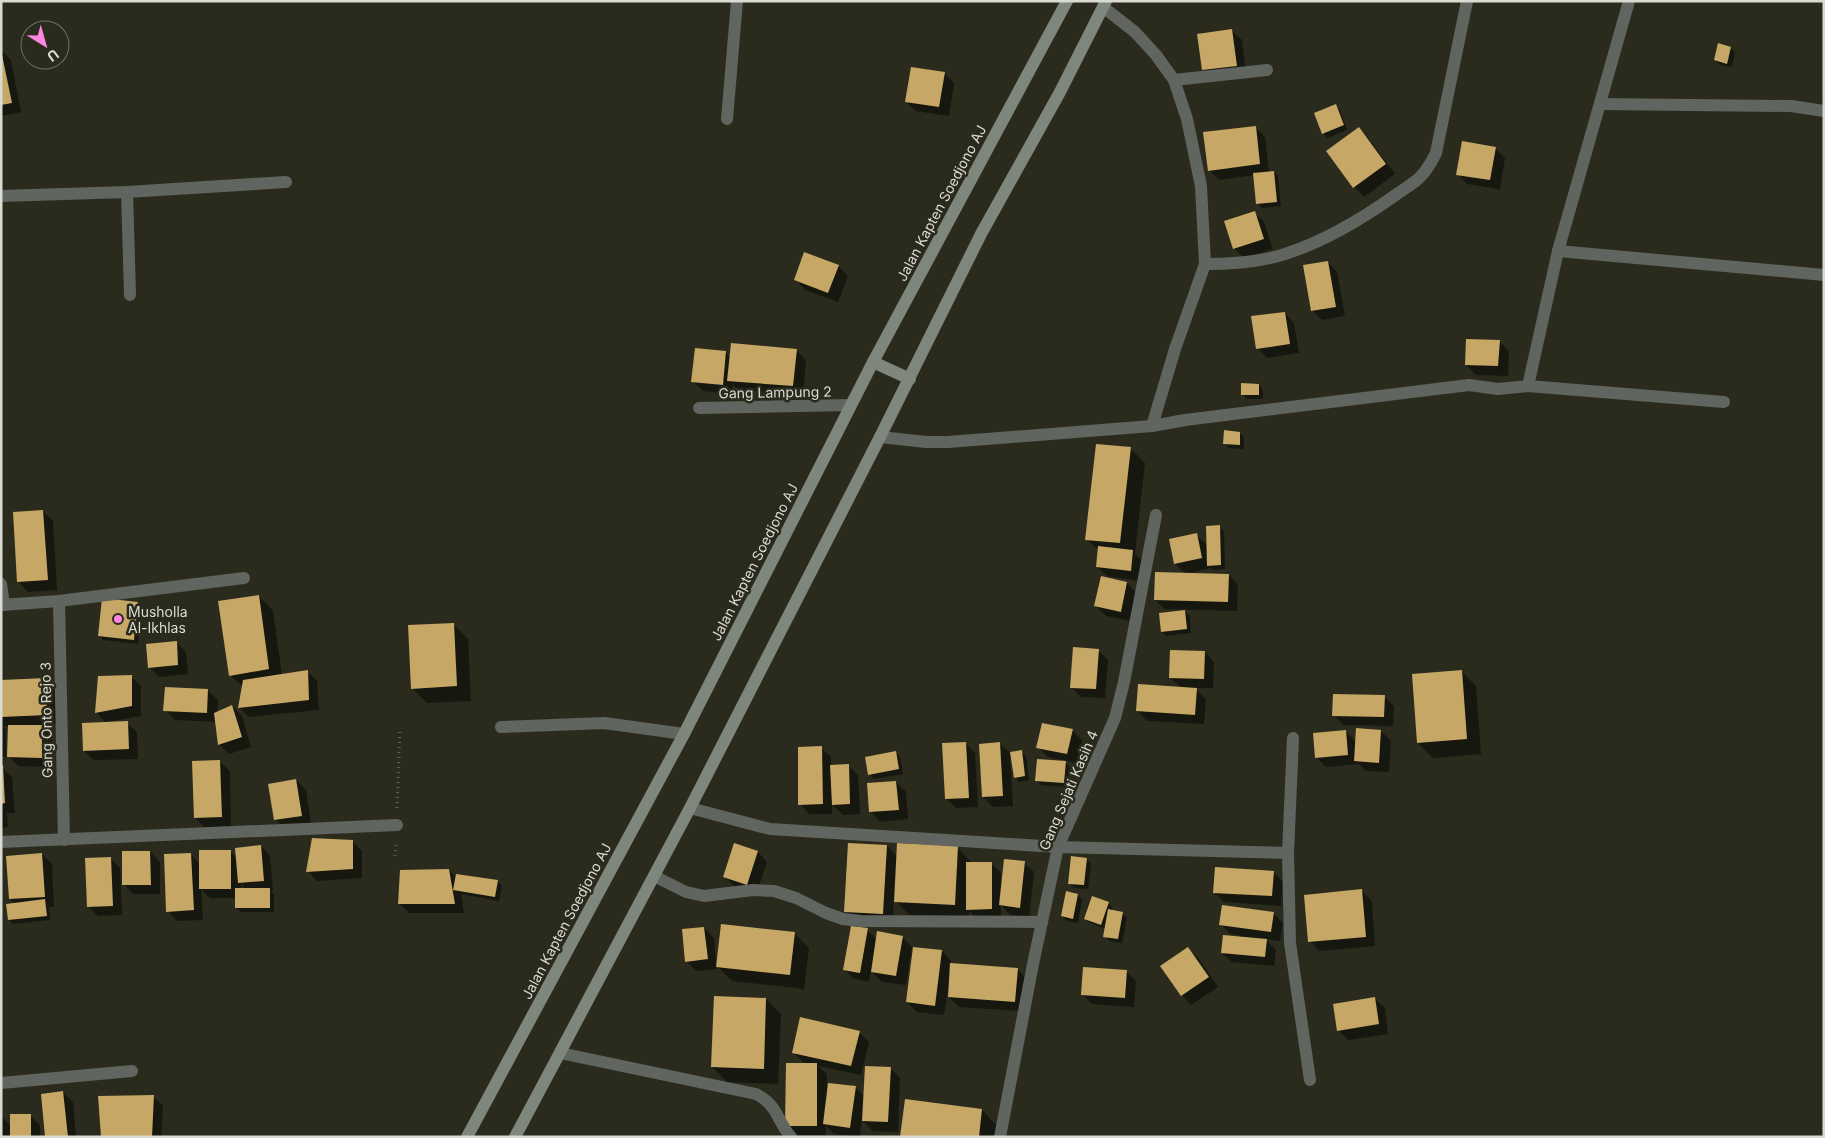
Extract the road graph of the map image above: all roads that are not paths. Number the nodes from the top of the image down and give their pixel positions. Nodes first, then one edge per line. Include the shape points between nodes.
1 (737, 1) edge
2 (1067, 1) edge
3 (1467, 1) edge
4 (1629, 1) edge
5 (1105, 4) edge
6 (1267, 70) dead end
7 (1174, 80) junction
8 (1600, 104) junction
9 (1824, 111) edge
10 (727, 119) dead end
11 (286, 182) dead end
12 (127, 192) junction
13 (1, 196) edge
14 (1558, 252) junction
15 (1205, 264) junction
16 (1824, 275) edge
17 (130, 295) dead end
18 (872, 362) junction
19 (910, 379) junction
20 (1528, 386) junction
21 (1724, 402) dead end
22 (850, 405) junction
23 (699, 408) dead end
24 (1152, 426) junction
25 (880, 437) junction
26 (1156, 515) dead end
27 (244, 578) dead end
28 (1, 584) edge
29 (59, 601) junction
30 (3, 605) edge
31 (501, 728) dead end
32 (684, 734) junction
33 (1292, 738) dead end
34 (690, 808) junction
35 (397, 825) road end
36 (64, 840) junction
37 (1, 842) edge
38 (1058, 847) junction
39 (1288, 853) junction
40 (654, 876) junction
41 (1042, 922) junction
42 (560, 1053) junction
43 (132, 1071) dead end
44 (1310, 1080) dead end
45 (1, 1083) edge
46 (467, 1137) edge
47 (515, 1137) edge
48 (792, 1137) edge
49 (1000, 1137) edge

1 - 10 street
2 - 18 main road, Jalan Kapten Soedjono AJ
3 - 15 street via 1436,153 1421,177 1353,223 1299,248 1258,260
4 - 8 street
5 - 7 street via 1156,55
5 - 19 main road via 981,234
6 - 7 street
7 - 15 street via 1187,120 1201,186
8 - 9 street via 1791,106
8 - 14 street
11 - 12 street
12 - 13 street
12 - 17 street
14 - 16 street
14 - 20 street
15 - 24 street
18 - 19 main road
18 - 22 main road, Jalan Kapten Soedjono AJ
19 - 25 main road
20 - 21 street
20 - 24 street via 1498,390 1469,384 1421,389
22 - 23 street, Gang Lampung 2
22 - 32 main road, Jalan Kapten Soedjono AJ
24 - 25 street via 948,442
25 - 34 main road
26 - 38 street, Gang Sejati Kasih 4 via 1115,718
27 - 29 street
28 - 30 street
29 - 30 street
29 - 36 street, Gang Onto Rejo 3
31 - 32 street via 604,723
32 - 46 main road, Jalan Kapten Soedjono AJ
33 - 39 street
34 - 38 street via 770,829
34 - 40 main road
35 - 36 street
36 - 37 street
38 - 39 street
38 - 41 street, Gang Sejati Kasih 4
39 - 44 street via 1290,943
40 - 41 street via 686,892 704,896 774,891 842,919
40 - 42 main road
41 - 49 street, Gang Sejati Kasih 4
42 - 47 main road
42 - 48 street via 756,1094 769,1102
43 - 45 street

